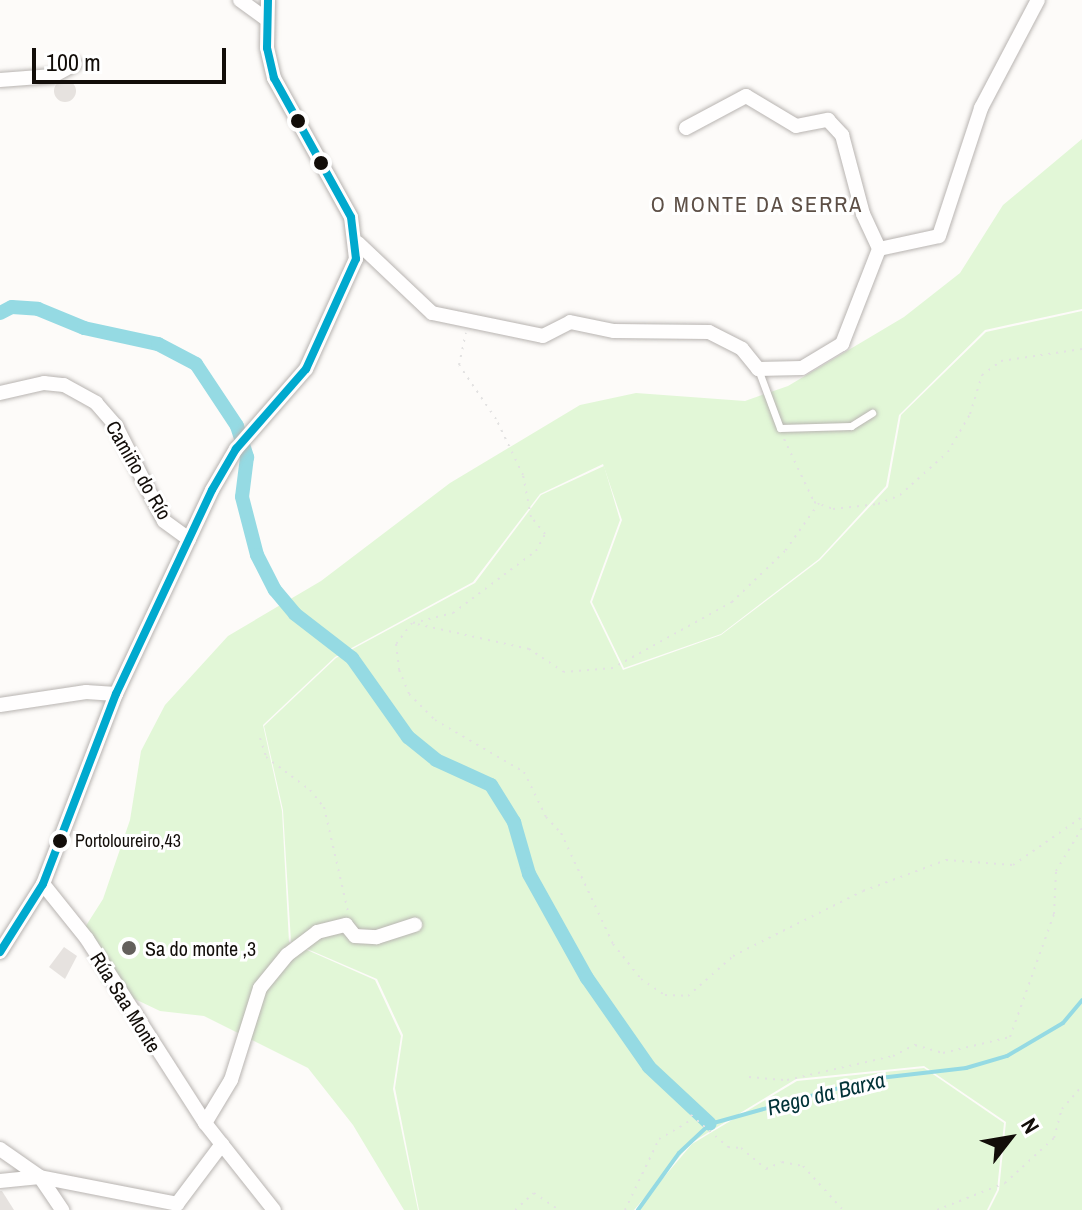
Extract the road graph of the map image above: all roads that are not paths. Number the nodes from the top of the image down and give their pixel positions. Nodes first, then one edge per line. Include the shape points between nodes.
1 (240, 0) edge
2 (268, 0) edge
3 (1038, 0) edge
4 (265, 18) junction
5 (75, 64) dead end
6 (0, 80) edge
7 (686, 128) dead end
8 (358, 243) junction
9 (879, 249) junction
10 (758, 369) junction
11 (0, 393) edge
12 (872, 413) dead end
13 (189, 539) junction
14 (116, 694) junction
15 (0, 705) edge
16 (43, 884) junction
17 (415, 925) dead end
18 (0, 952) edge
19 (205, 1123) junction
20 (222, 1144) junction
21 (0, 1149) edge
22 (40, 1177) junction
23 (0, 1181) edge
24 (177, 1207) edge
25 (62, 1210) edge
26 (274, 1210) edge

1 - 4 street
2 - 4 street
3 - 9 street via 981,108 939,236
4 - 8 street via 279,92 351,217
5 - 6 street via 53,76
7 - 9 street via 746,96 796,126 828,120 842,135 863,214
8 - 10 street via 432,313 543,336 570,322 614,331 709,332 742,349
8 - 13 street via 345,289 306,369 236,449
9 - 10 street via 842,344 802,368
10 - 12 lane via 780,428 851,426
11 - 13 street, Camiño do Río via 44,383 64,385 96,403 116,426 164,521
13 - 14 street
14 - 15 street via 86,692
14 - 16 street
16 - 18 street
16 - 19 street, Rúa Saa Monte via 87,939
17 - 19 street via 377,937 355,936 346,925 303,941 260,988 231,1080
19 - 20 street, Rúa Saa Monte
20 - 24 street
20 - 26 street, Rúa Saa Monte
21 - 22 street
22 - 23 street
22 - 24 street
22 - 25 street

